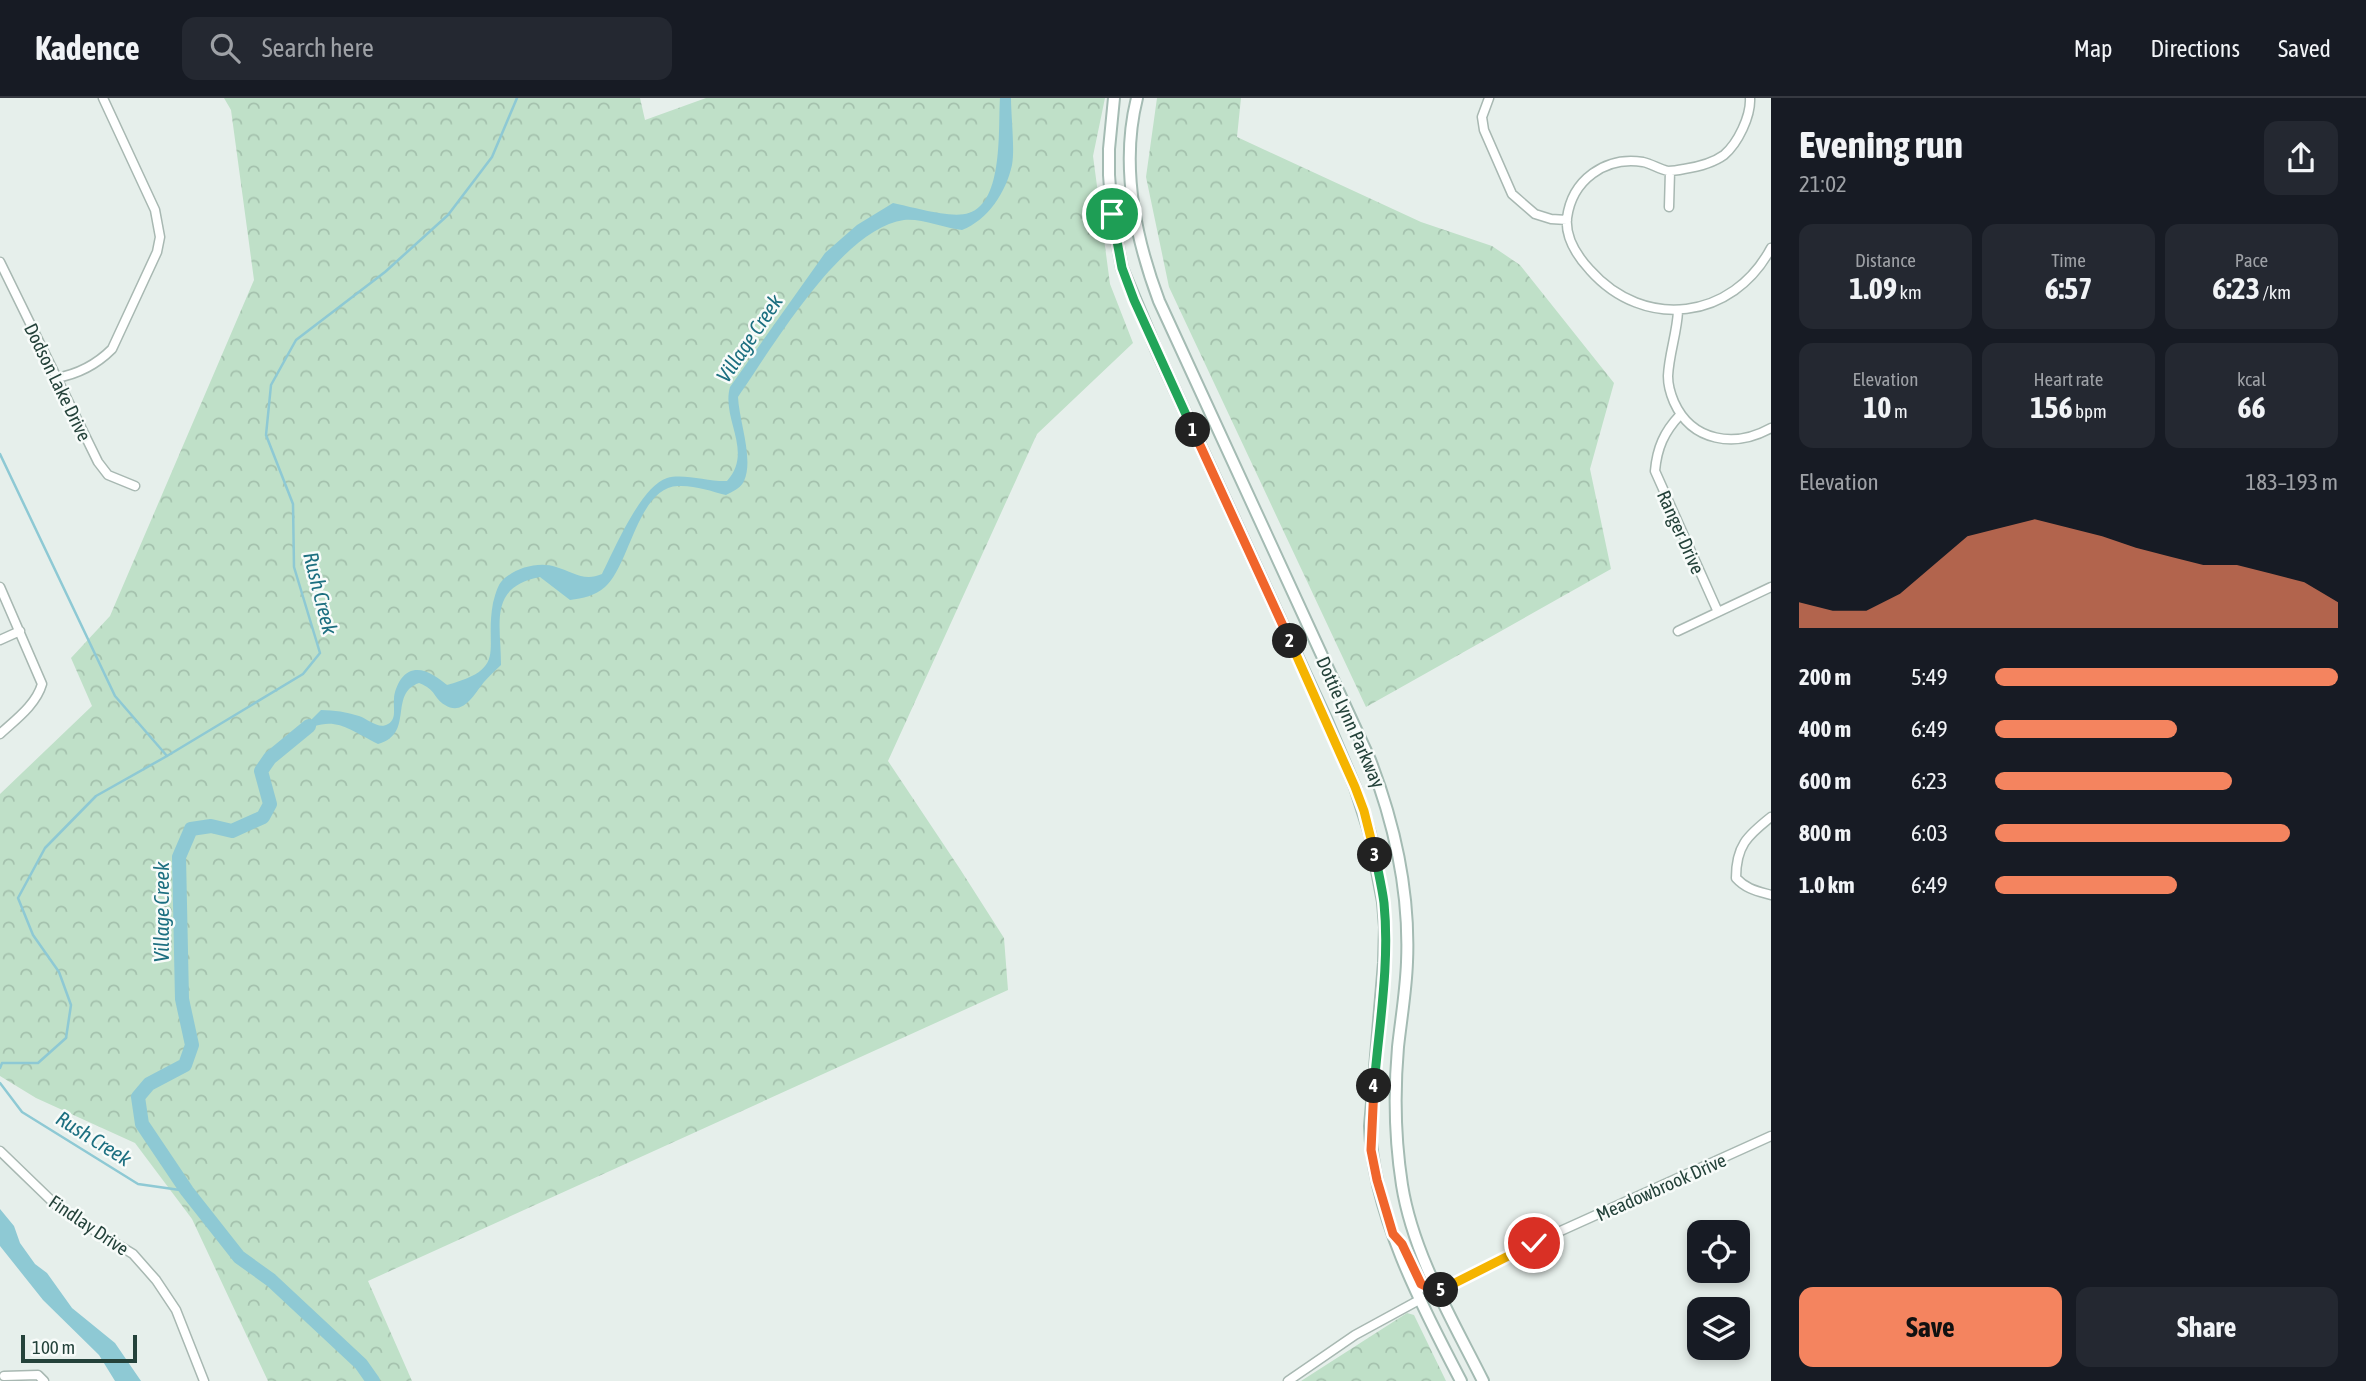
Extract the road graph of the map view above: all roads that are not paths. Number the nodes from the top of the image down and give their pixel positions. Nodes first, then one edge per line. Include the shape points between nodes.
1 (103, 98) edge
2 (1114, 98) edge
3 (1137, 98) edge
4 (1489, 98) edge
5 (1750, 98) edge
6 (1670, 171) junction
7 (1669, 207) dead end
8 (1567, 220) junction
9 (1771, 248) edge
10 (0, 262) edge
11 (1155, 290) junction
12 (1134, 300) junction
13 (1678, 311) junction
14 (56, 378) junction
15 (1680, 415) junction
16 (1771, 428) edge
17 (135, 486) dead end
18 (0, 587) edge
19 (1771, 587) edge
20 (1718, 612) junction
21 (20, 631) junction
22 (1678, 631) dead end
23 (0, 640) edge
24 (0, 734) edge
25 (1359, 735) junction
26 (1337, 745) junction
27 (1771, 817) edge
28 (1771, 895) edge
29 (1771, 1136) edge
30 (0, 1151) edge
31 (1393, 1234) junction
32 (1438, 1292) junction
33 (1421, 1299) junction
34 (3, 1375) edge
35 (44, 1381) edge
36 (204, 1381) edge
37 (1288, 1381) edge
38 (1461, 1381) edge
39 (1483, 1381) edge

1 - 14 street via 155,209 160,237 112,349 84,371
2 - 12 main road, Dottie Lynn Parkway via 1108,149 1112,214 1122,268
3 - 11 main road, Dottie Lynn Parkway via 1130,148 1131,184 1137,230
4 - 8 street via 1482,117 1484,130 1512,194 1535,214
5 - 6 street via 1744,125 1724,154 1708,163
6 - 7 street
6 - 8 street via 1645,162 1606,165 1583,181 1572,198
8 - 13 street via 1569,239 1601,282 1634,304
9 - 13 street via 1752,277 1732,292 1703,306
10 - 14 street, Dodson Lake Drive
11 - 12 main road
11 - 25 main road, Dottie Lynn Parkway
12 - 26 main road, Dottie Lynn Parkway
13 - 15 street via 1668,376
14 - 17 street, Dodson Lake Drive via 98,462 108,475
15 - 16 street via 1697,431 1724,440
15 - 20 street, Ranger Drive via 1663,436 1655,471
18 - 21 street
19 - 20 street
20 - 22 street
21 - 23 street
21 - 24 street via 42,687
25 - 26 main road
25 - 32 main road, Dottie Lynn Parkway via 1385,799 1399,850 1408,962 1398,1047 1396,1124 1402,1186
26 - 31 main road, Dottie Lynn Parkway via 1364,811 1384,902 1384,963 1370,1126 1371,1150
27 - 28 street via 1741,845 1736,861 1736,878 1742,885
29 - 32 street, Meadowbrook Drive via 1534,1243
30 - 36 street, Findlay Drive via 61,1210 133,1254 176,1310
31 - 32 main road via 1421,1284
31 - 33 main road, Dottie Lynn Parkway
32 - 39 main road
33 - 37 street via 1354,1335
33 - 38 main road, Dottie Lynn Parkway
34 - 35 street via 38,1375

